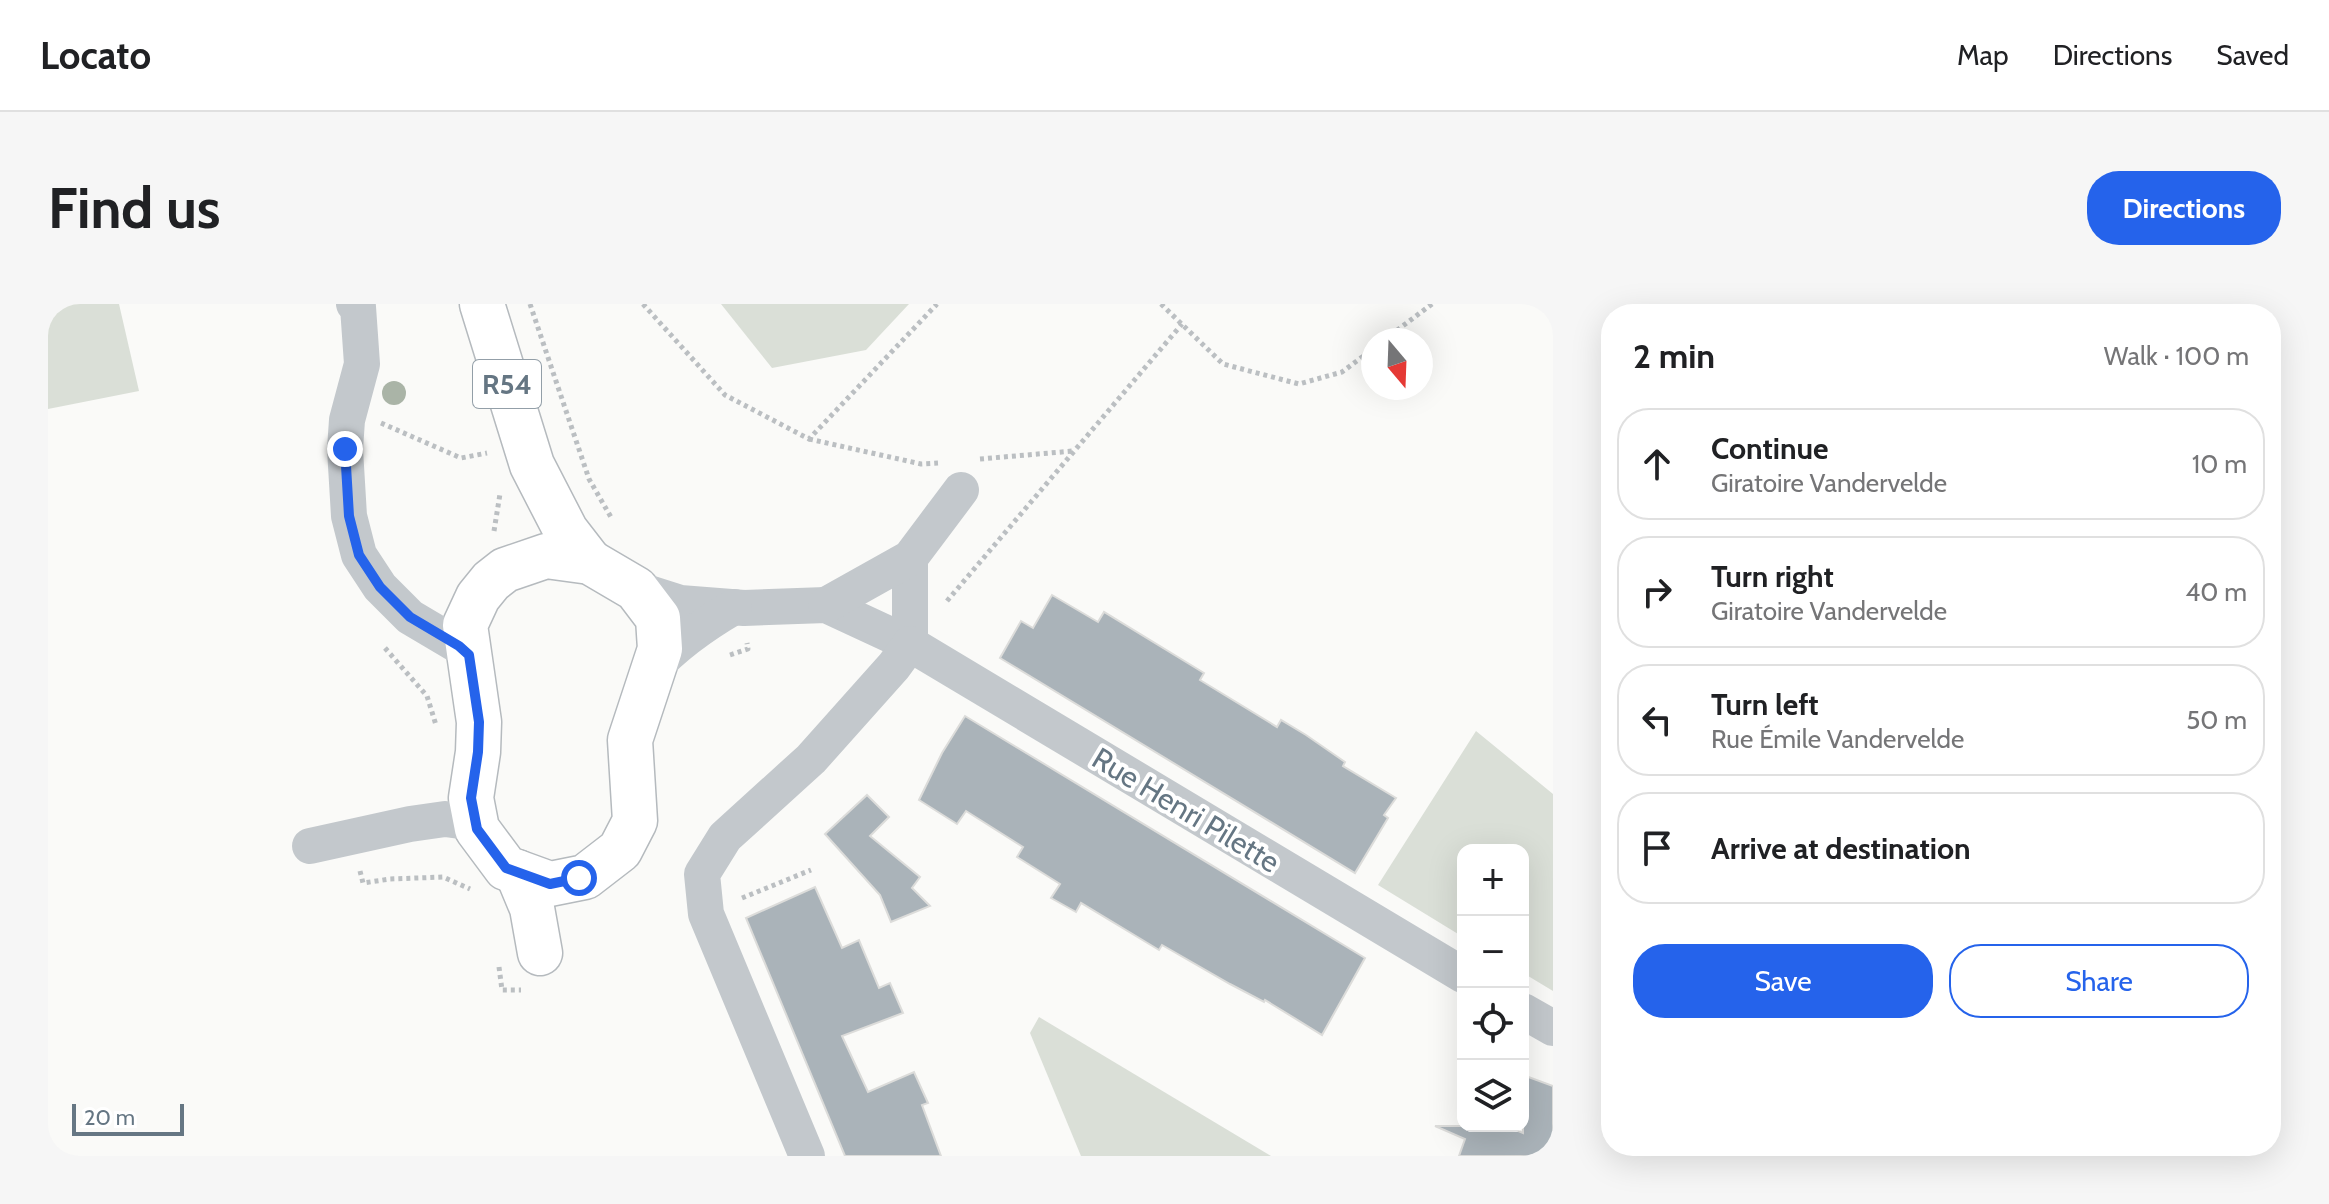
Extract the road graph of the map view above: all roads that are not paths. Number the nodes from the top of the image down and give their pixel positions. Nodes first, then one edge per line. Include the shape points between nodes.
1 (354, 304) edge
2 (482, 304) edge
3 (532, 465) junction
4 (960, 471) road end
5 (910, 558) junction
6 (590, 562) junction
7 (515, 567) junction
8 (636, 589) junction
9 (478, 597) junction
10 (826, 605) junction
11 (734, 607) junction
12 (410, 617) junction
13 (910, 644) junction
14 (469, 655) junction
15 (652, 670) junction
16 (474, 804) junction
17 (310, 846) dead end
18 (517, 872) junction
19 (540, 953) dead end
20 (1457, 971) edge
21 (1529, 1014) edge
22 (1553, 1028) edge
23 (807, 1156) edge

1 - 12 street via 362,364 347,420 349,516 359,555 380,587
2 - 3 main road, R54
3 - 6 main road, R54 via 566,531
3 - 7 main road, R54 via 528,530
4 - 5 street
5 - 10 street
5 - 13 street
6 - 7 main road, R54 via 546,556
6 - 8 main road, R54
7 - 9 main road, R54 via 491,581
8 - 11 street, Rue Henri Pilette via 680,603
8 - 15 main road, R54 via 658,618 660,649
9 - 12 street via 441,615
9 - 14 main road, R54 via 465,625
10 - 11 street, Rue Henri Pilette
10 - 13 street, Rue Henri Pilette
11 - 15 street, Rue Henri Pilette via 672,648
12 - 14 street
13 - 20 street, Rue Henri Pilette
13 - 23 street via 811,759 725,837 702,874 706,914
14 - 16 main road, R54 via 479,722
15 - 18 main road, R54 via 630,740 635,821 620,850 585,877 550,884
16 - 17 street
16 - 18 main road, R54 via 477,829 506,868
18 - 19 main road, R54 via 532,908
21 - 22 street

